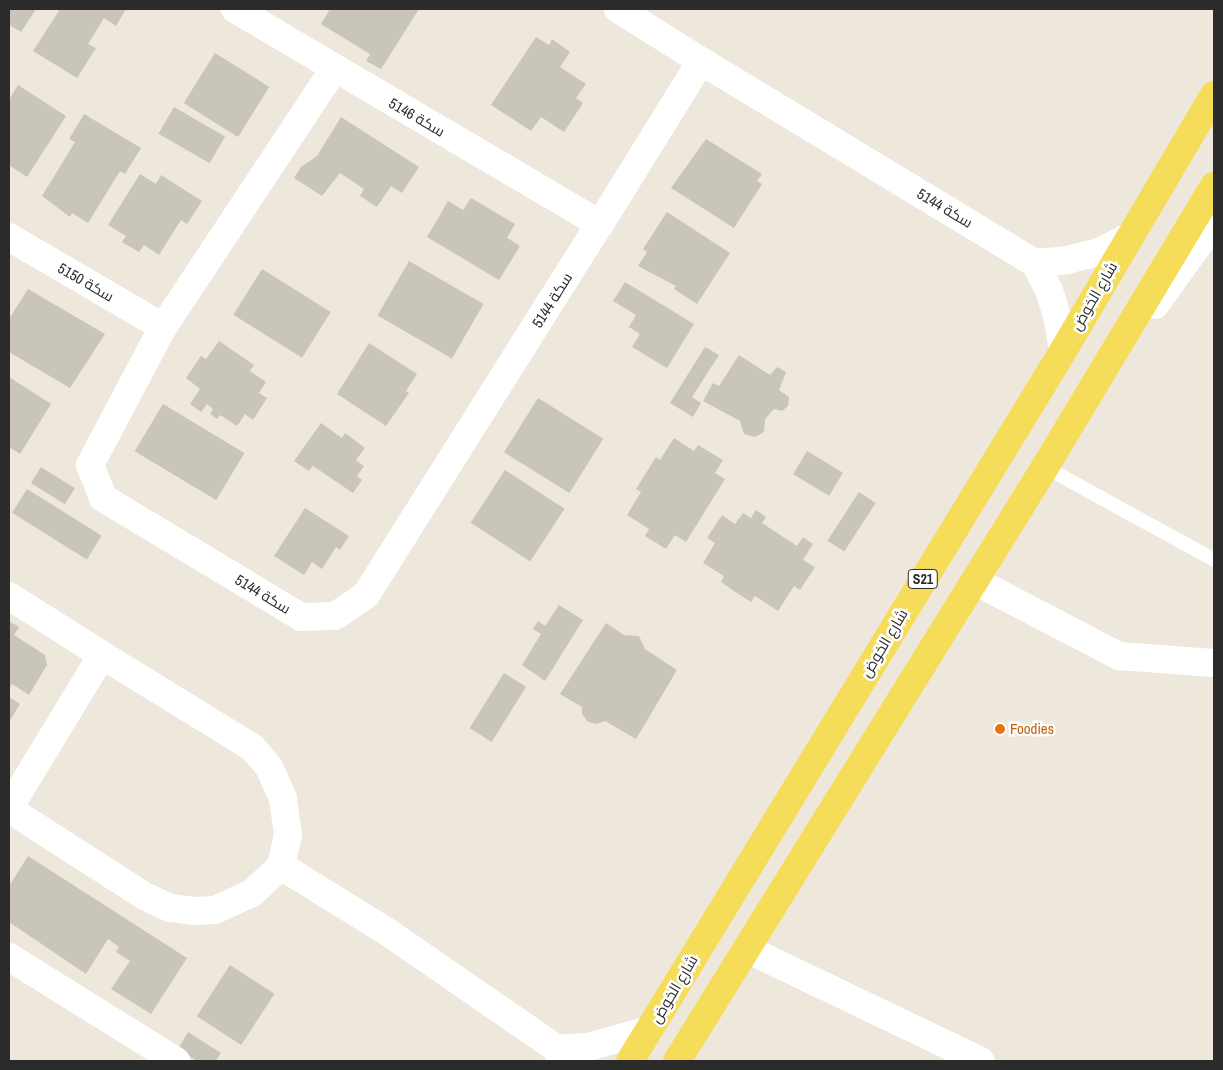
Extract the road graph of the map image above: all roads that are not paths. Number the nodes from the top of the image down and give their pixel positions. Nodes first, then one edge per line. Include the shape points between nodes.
1 (235, 9) edge
2 (618, 9) edge
3 (701, 61) junction
4 (334, 69) junction
5 (1214, 95) edge
6 (1214, 186) edge
7 (1214, 223) edge
8 (600, 224) junction
9 (9, 237) edge
10 (1128, 238) junction
11 (1035, 263) junction
12 (163, 327) junction
13 (1063, 351) junction
14 (1085, 401) junction
15 (1045, 467) junction
16 (1214, 560) edge
17 (975, 581) junction
18 (9, 596) edge
19 (102, 655) junction
20 (1214, 663) edge
21 (9, 809) edge
22 (281, 866) junction
23 (747, 949) junction
24 (9, 957) edge
25 (649, 1030) junction
26 (559, 1055) edge
27 (176, 1061) edge
28 (630, 1061) edge
29 (678, 1061) edge
30 (981, 1061) edge

1 - 4 street, سكة 5146
2 - 3 street, سكة 5144
3 - 8 street, سكة 5144
3 - 11 street, سكة 5144
4 - 8 street, سكة 5146
4 - 12 street, سكة 5144
5 - 10 main road, شارع الخوض / S21
6 - 14 main road
7 - 14 street
8 - 12 street, سكة 5144 via 366,595 335,616 301,617 103,498 90,465
9 - 12 street, سكة 5150
10 - 11 street via 1099,252
10 - 13 main road, شارع الخوض / S21
11 - 13 street via 1056,312
13 - 25 main road, شارع الخوض / S21
14 - 15 main road
15 - 16 lane
15 - 17 main road
17 - 20 street via 1118,656
17 - 23 main road
18 - 19 street
19 - 21 street
19 - 22 street via 253,748 269,767 283,798 288,835
21 - 22 street via 146,897 170,908 215,910 252,893
22 - 26 street via 389,933
23 - 29 main road
23 - 30 street
24 - 27 street
25 - 26 street
25 - 28 main road, شارع الخوض / S21

